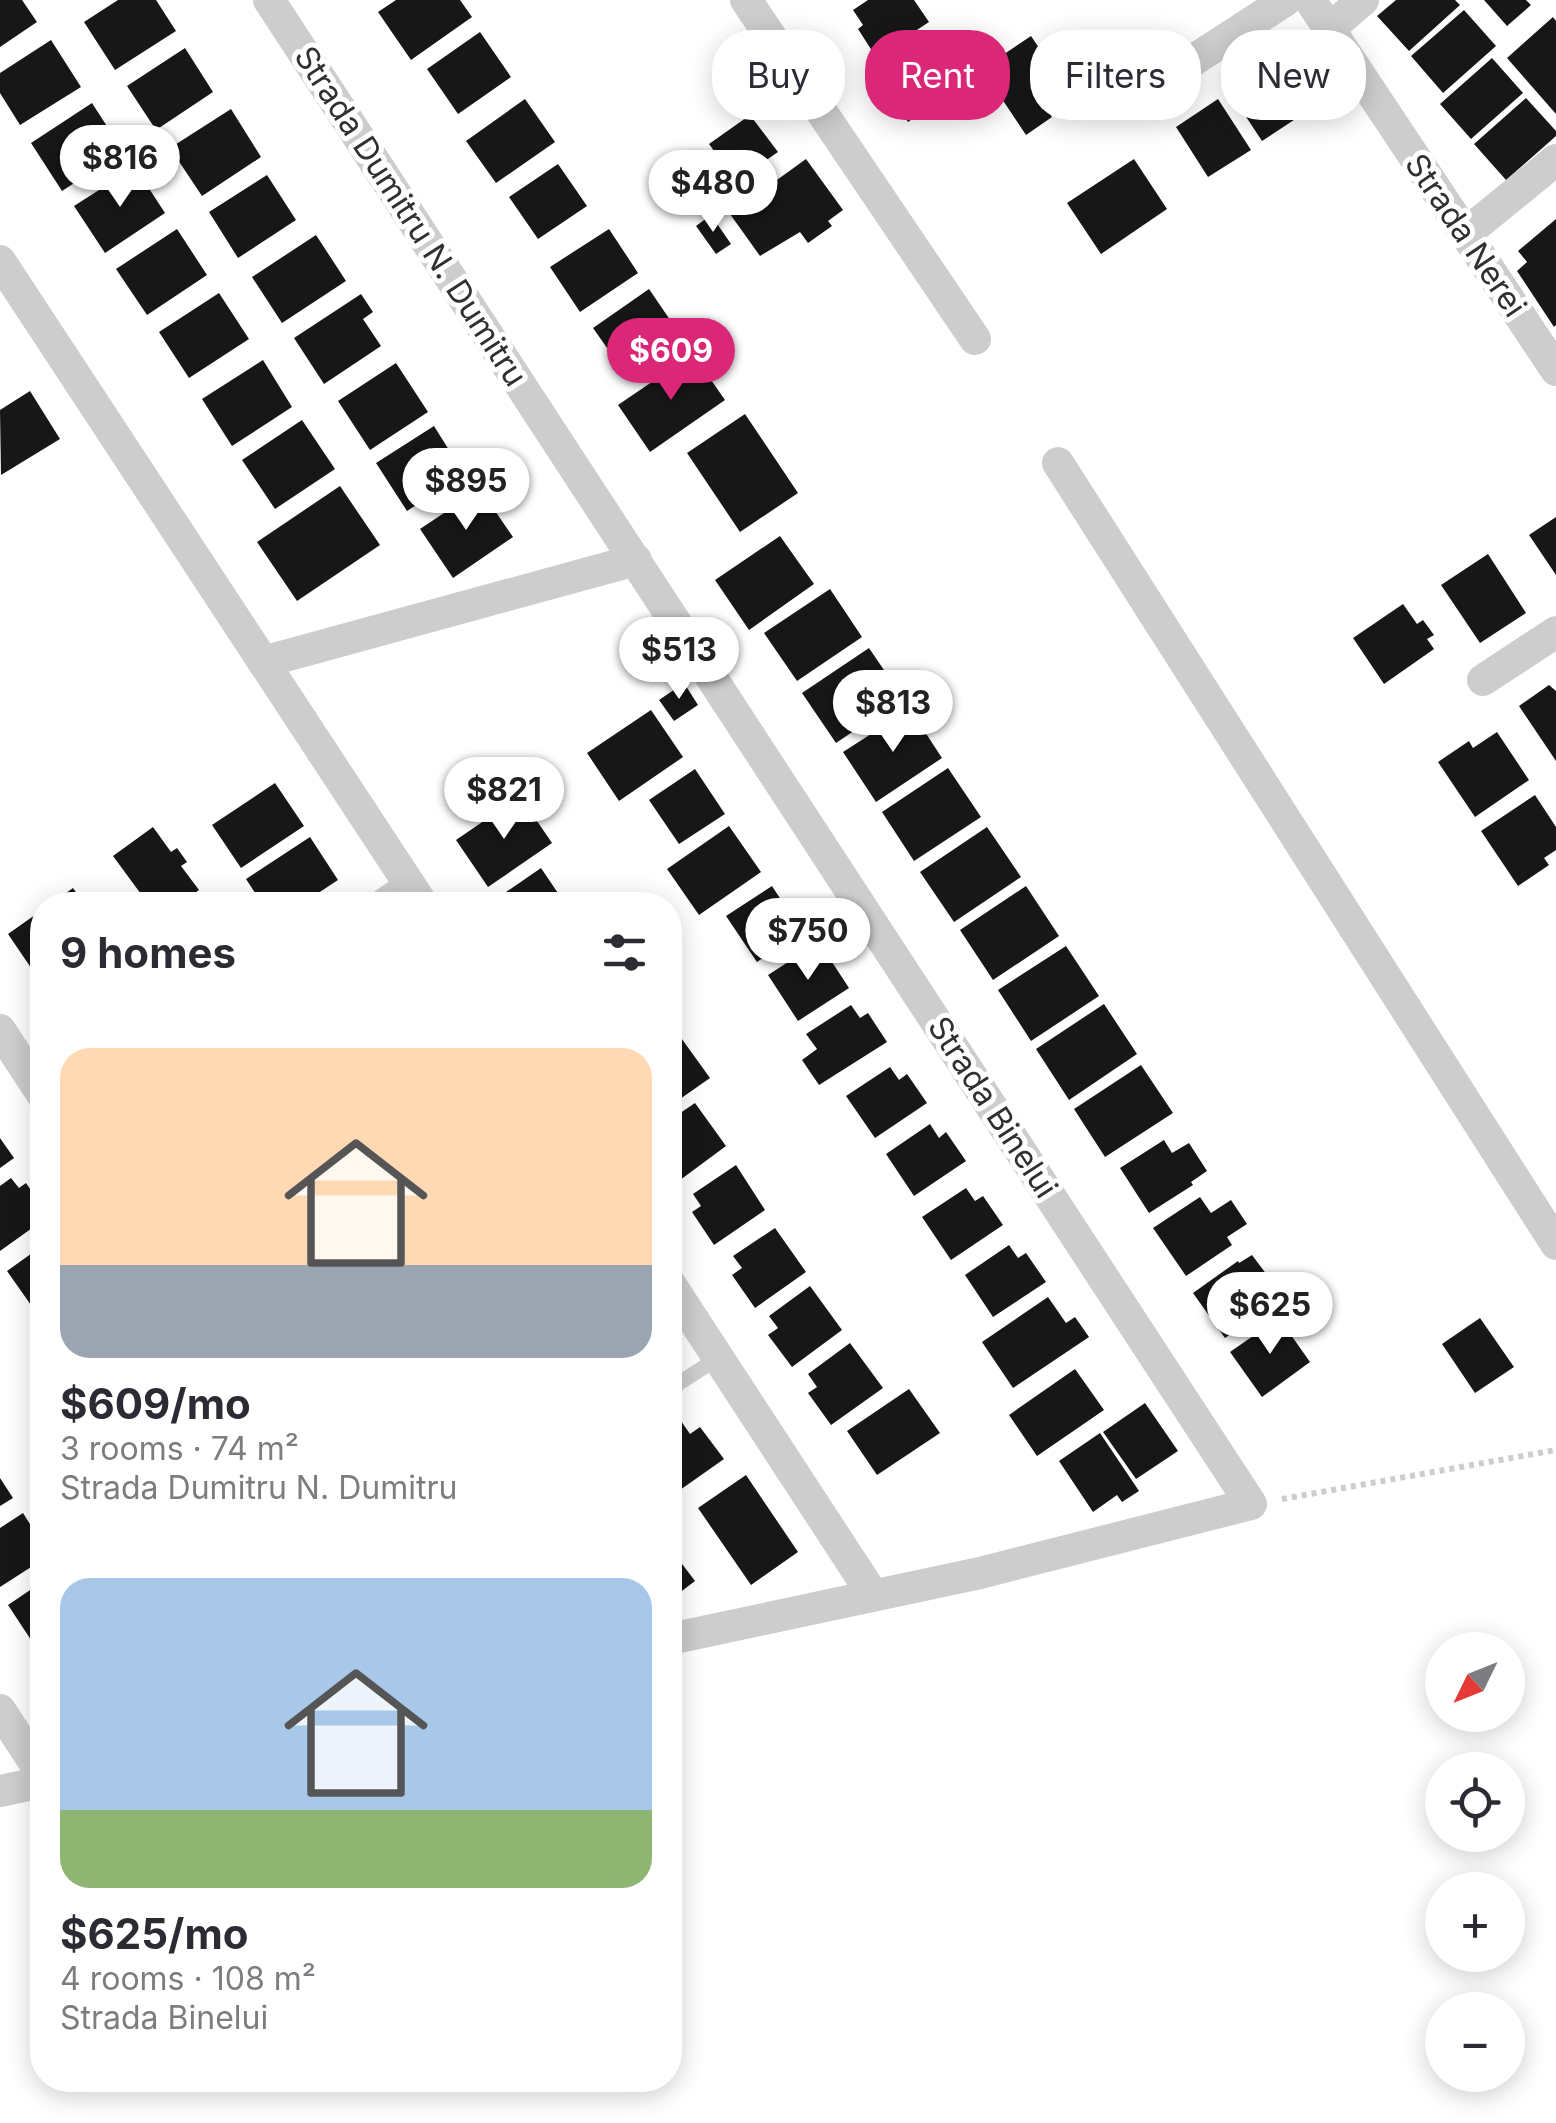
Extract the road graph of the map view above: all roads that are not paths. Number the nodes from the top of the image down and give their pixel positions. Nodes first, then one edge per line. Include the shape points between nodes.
1 (269, 0) edge
2 (746, 0) edge
3 (1286, 0) edge
4 (1310, 0) edge
5 (1363, 0) edge
6 (1329, 29) junction
7 (1201, 55) edge
8 (1556, 160) edge
9 (1465, 234) junction
10 (0, 261) edge
11 (975, 339) dead end
12 (1556, 370) edge
13 (1058, 463) dead end
14 (636, 560) junction
15 (1556, 632) edge
16 (263, 662) junction
17 (1482, 680) dead end
18 (415, 892) edge
19 (0, 1030) edge
20 (30, 1076) edge
21 (1556, 1244) edge
22 (682, 1302) edge
23 (718, 1358) junction
24 (682, 1380) edge
25 (873, 1596) junction
26 (682, 1636) edge
27 (0, 1710) edge
28 (30, 1759) edge
29 (30, 1782) edge
30 (0, 1791) edge

1 - 14 street, Strada Dumitru N. Dumitru
2 - 11 street
3 - 7 street
4 - 6 street, Strada Nerei
5 - 6 street
6 - 9 street, Strada Nerei
8 - 9 street
9 - 12 street, Strada Nerei
10 - 16 street
13 - 21 street
14 - 16 street
14 - 25 street, Strada Binelui via 1251,1504
15 - 17 street
16 - 18 street
19 - 20 street
22 - 23 street
23 - 24 lane
23 - 25 street
25 - 26 street
27 - 28 street
29 - 30 street

